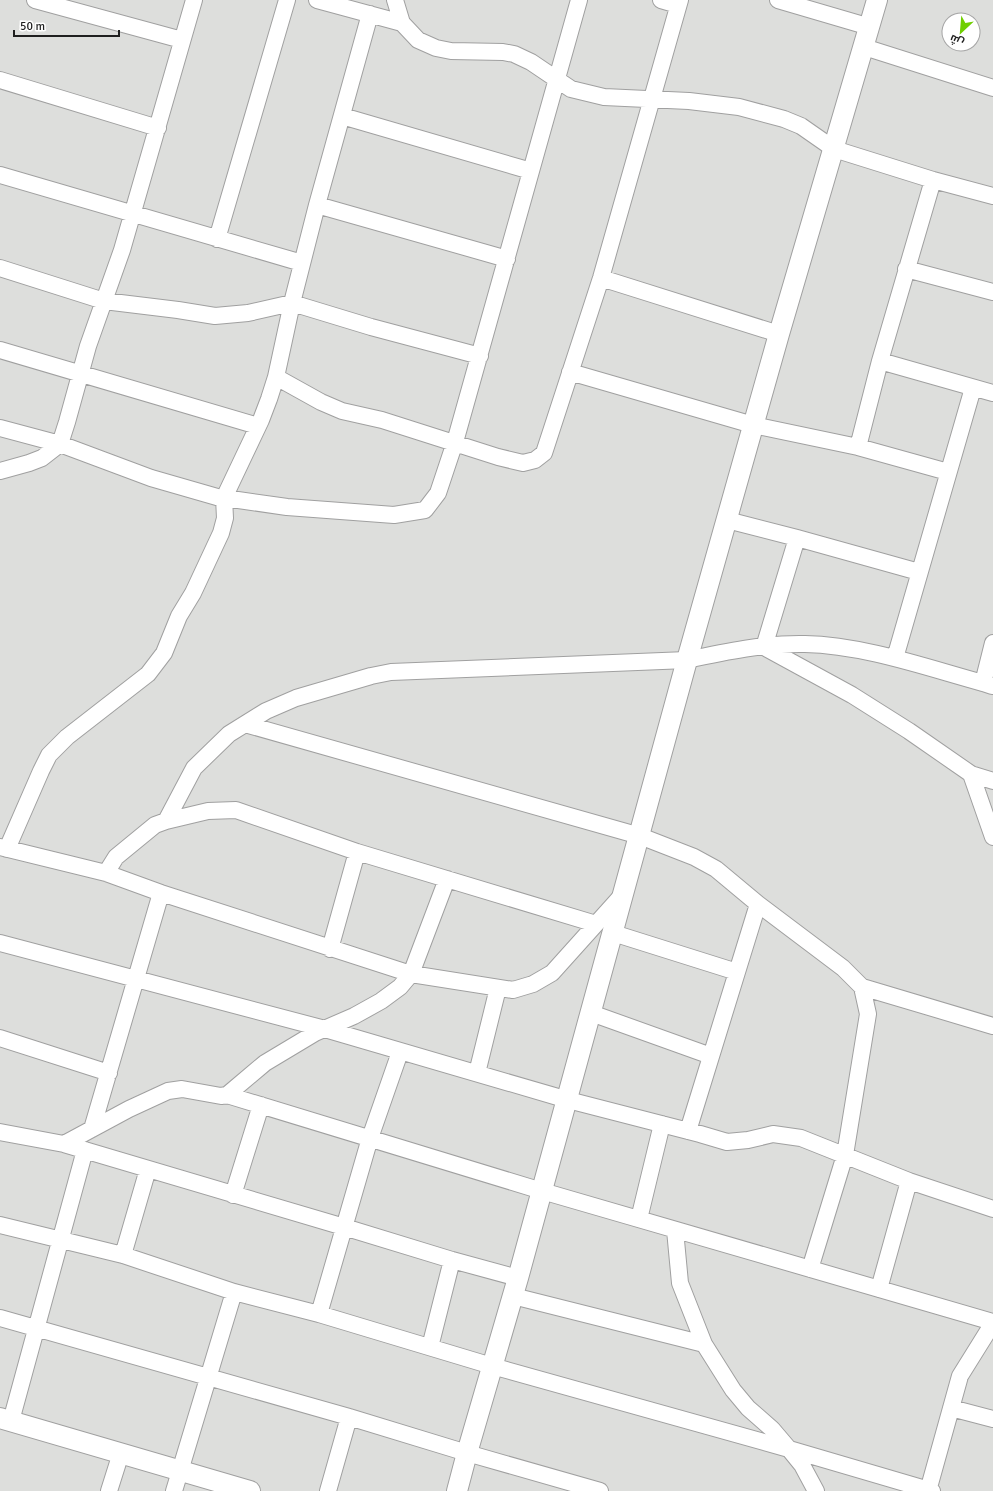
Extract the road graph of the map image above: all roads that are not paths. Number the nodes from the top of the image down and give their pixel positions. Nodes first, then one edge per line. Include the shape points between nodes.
1 (34, 0) edge
2 (194, 0) edge
3 (287, 0) edge
4 (317, 0) edge
5 (395, 0) edge
6 (579, 0) edge
7 (661, 0) edge
8 (778, 0) edge
9 (877, 0) edge
10 (679, 2) edge
11 (87, 7) edge
12 (370, 14) junction
13 (402, 23) junction
14 (870, 27) junction
15 (182, 40) junction
16 (864, 47) junction
17 (0, 80) edge
18 (557, 80) junction
19 (993, 88) edge
20 (652, 100) junction
21 (342, 116) junction
22 (158, 128) junction
23 (834, 149) junction
24 (531, 171) junction
25 (0, 175) edge
26 (933, 180) junction
27 (993, 196) edge
28 (317, 206) junction
29 (133, 214) junction
30 (217, 239) junction
31 (507, 259) junction
32 (302, 263) junction
33 (0, 268) edge
34 (906, 269) junction
35 (600, 278) junction
36 (993, 292) edge
37 (104, 301) junction
38 (292, 303) junction
39 (779, 334) junction
40 (0, 350) edge
41 (480, 356) junction
42 (880, 361) junction
43 (570, 372) junction
44 (80, 373) junction
45 (276, 377) junction
46 (973, 388) junction
47 (993, 393) edge
48 (753, 425) junction
49 (258, 426) junction
50 (0, 428) edge
51 (455, 442) junction
52 (60, 444) junction
53 (858, 447) junction
54 (0, 470) edge
55 (948, 472) junction
56 (224, 498) junction
57 (727, 520) junction
58 (797, 538) junction
59 (919, 572) junction
60 (993, 643) edge
61 (764, 647) junction
62 (895, 658) junction
63 (687, 660) junction
64 (988, 685) edge
65 (245, 724) junction
66 (970, 774) junction
67 (993, 781) edge
68 (166, 821) junction
69 (640, 836) junction
70 (993, 837) edge
71 (4, 848) edge
72 (357, 852) junction
73 (106, 873) junction
74 (447, 878) junction
75 (161, 893) junction
76 (624, 893) junction
77 (758, 904) junction
78 (596, 924) junction
79 (613, 933) junction
80 (0, 943) edge
81 (330, 948) junction
82 (737, 972) junction
83 (411, 974) junction
84 (136, 979) junction
85 (862, 987) junction
86 (498, 988) junction
87 (591, 1013) junction
88 (993, 1026) edge
89 (325, 1029) junction
90 (0, 1038) edge
91 (400, 1052) junction
92 (711, 1056) junction
93 (109, 1073) junction
94 (476, 1073) junction
95 (227, 1095) junction
96 (568, 1100) junction
97 (261, 1105) junction
98 (662, 1124) junction
99 (92, 1129) junction
100 (688, 1131) junction
101 (0, 1132) edge
102 (370, 1138) junction
103 (64, 1144) junction
104 (85, 1150) junction
105 (845, 1155) junction
106 (148, 1169) junction
107 (909, 1181) junction
108 (542, 1191) junction
109 (233, 1195) junction
110 (993, 1209) edge
111 (639, 1219) junction
112 (0, 1225) edge
113 (344, 1227) junction
114 (675, 1230) junction
115 (61, 1241) junction
116 (123, 1255) junction
117 (452, 1260) junction
118 (810, 1269) junction
119 (516, 1287) junction
120 (879, 1289) junction
121 (234, 1292) junction
122 (319, 1314) junction
123 (0, 1318) edge
124 (993, 1323) edge
125 (36, 1328) junction
126 (704, 1344) junction
127 (430, 1347) junction
128 (492, 1366) junction
129 (208, 1377) junction
130 (951, 1408) junction
131 (350, 1417) junction
132 (993, 1419) edge
133 (5, 1420) edge
134 (789, 1449) junction
135 (121, 1453) junction
136 (467, 1453) junction
137 (180, 1471) junction
138 (109, 1491) edge
139 (174, 1491) edge
140 (250, 1491) edge
141 (328, 1491) edge
142 (457, 1491) edge
143 (600, 1491) edge
144 (816, 1491) edge
145 (929, 1491) edge

1 - 11 street
2 - 15 street
3 - 30 street
4 - 12 street
5 - 13 street
6 - 18 street
7 - 10 street
8 - 14 street
9 - 14 street
10 - 20 street
11 - 15 street
12 - 13 street
12 - 21 street
13 - 18 street via 418,40 436,48 514,54
14 - 16 street
15 - 22 street
16 - 19 street
16 - 23 street
17 - 22 street
18 - 20 street via 572,89 604,97
18 - 24 street
20 - 23 street via 689,101 739,108 784,119 801,126
20 - 35 street
21 - 24 street
21 - 28 street
22 - 29 street
23 - 26 street
23 - 39 street
24 - 31 street
25 - 29 street
26 - 27 street
26 - 34 street
28 - 31 street
28 - 32 street
29 - 30 street
29 - 37 street
30 - 32 street
31 - 41 street
32 - 38 street
33 - 37 street
34 - 36 street
34 - 42 street
35 - 39 street
35 - 43 street
37 - 38 street via 215,316 248,313
37 - 44 street
38 - 41 street
38 - 45 street
39 - 48 street
40 - 44 street
41 - 51 street
42 - 46 street
42 - 53 street
43 - 48 street
43 - 51 street via 544,453 535,460 523,463
44 - 49 street
44 - 52 street
45 - 49 street
45 - 51 street via 342,411
46 - 47 street
46 - 55 street
48 - 53 street
48 - 57 street
49 - 56 street
50 - 52 street
51 - 56 street via 438,493 425,510 394,514 287,507
52 - 54 street via 42,458
52 - 56 street via 150,478
53 - 55 street
55 - 59 street
56 - 71 street via 224,526 193,593 179,616 164,653 148,674 67,737 49,755
57 - 58 street
57 - 63 street
58 - 59 street
58 - 61 street
59 - 62 street
60 - 64 street
61 - 62 street via 804,644 836,646
61 - 63 street via 721,652
61 - 66 street via 852,695
62 - 64 street
63 - 65 street via 391,672 296,698 266,711
63 - 69 street
65 - 68 street via 229,734 194,768
65 - 69 street
66 - 67 street
66 - 70 street
68 - 72 street via 208,811 236,810
68 - 73 street via 155,825 116,857
69 - 76 street
69 - 77 street via 694,857 716,869
71 - 73 street
72 - 74 street
72 - 81 street
73 - 75 street
74 - 78 street
74 - 83 street
75 - 81 street
75 - 84 street
76 - 78 street
76 - 79 street
77 - 82 street
77 - 85 street via 843,968
78 - 86 street via 552,973 532,984 513,990
79 - 82 street
79 - 87 street
80 - 84 street
81 - 83 street
82 - 92 street
83 - 86 street
83 - 89 street via 400,987 381,1001
84 - 89 street
84 - 93 street
85 - 88 street
85 - 105 street via 868,1014
86 - 94 street
87 - 92 street
87 - 96 street
89 - 91 street
89 - 95 street via 265,1063
90 - 93 street
91 - 94 street
91 - 102 street
92 - 100 street
93 - 99 street
94 - 96 street
95 - 97 street
95 - 99 street via 182,1089 168,1091
96 - 98 street
96 - 108 street
97 - 102 street
97 - 109 street
98 - 100 street
98 - 111 street
99 - 103 street
100 - 105 street via 727,1142 773,1134 801,1138
101 - 103 street
102 - 108 street
102 - 113 street
103 - 104 street
104 - 106 street
104 - 115 street
105 - 107 street
105 - 118 street
106 - 109 street
106 - 116 street
107 - 110 street
107 - 120 street
108 - 111 street
108 - 119 street
109 - 113 street
111 - 114 street
112 - 115 street
113 - 117 street
113 - 122 street
114 - 118 street
114 - 126 street via 680,1283
115 - 116 street
115 - 125 street
116 - 121 street
117 - 119 street
117 - 127 street
118 - 120 street
119 - 126 street
119 - 128 street
120 - 124 street
121 - 122 street
121 - 129 street
122 - 127 street
123 - 125 street
124 - 130 street via 960,1376
125 - 129 street
125 - 133 street
126 - 134 street via 733,1390
127 - 128 street
128 - 134 street
128 - 136 street
129 - 131 street
129 - 137 street
130 - 132 street
130 - 145 street
131 - 136 street
131 - 141 street
133 - 135 street
134 - 144 street via 802,1465
134 - 145 street
135 - 137 street
135 - 138 street
136 - 142 street
136 - 143 street
137 - 139 street
137 - 140 street

